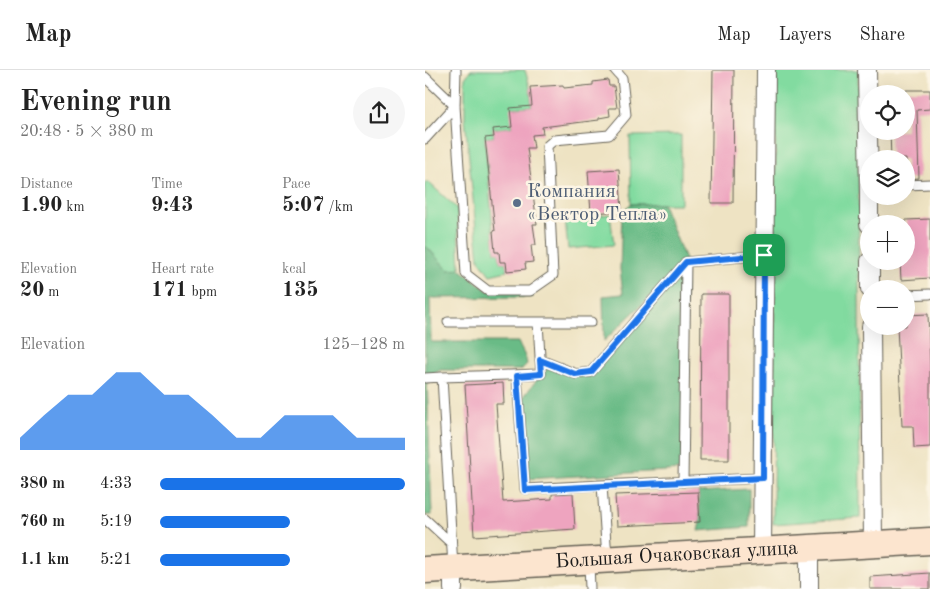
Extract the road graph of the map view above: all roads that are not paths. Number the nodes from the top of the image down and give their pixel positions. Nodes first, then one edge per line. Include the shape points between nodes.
1 (456, 70) edge
2 (615, 70) edge
3 (766, 70) edge
4 (867, 70) edge
5 (425, 77) edge
6 (455, 106) junction
7 (425, 139) edge
8 (868, 150) edge
9 (930, 184) edge
10 (915, 185) edge
11 (764, 255) junction
12 (686, 262) junction
13 (930, 294) edge
14 (915, 295) edge
15 (448, 322) dead end
16 (538, 322) junction
17 (591, 322) dead end
18 (871, 335) edge
19 (540, 360) junction
20 (517, 376) junction
21 (442, 377) junction
22 (425, 378) edge
23 (763, 478) junction
24 (683, 482) junction
25 (601, 485) junction
26 (425, 519) edge
27 (930, 541) edge
28 (873, 544) junction
29 (809, 548) junction
30 (762, 550) junction
31 (598, 559) junction
32 (452, 567) edge
33 (425, 570) edge
34 (590, 589) edge
35 (809, 589) edge

1 - 6 lane
2 - 6 lane via 622,78 626,115 609,134 554,140 547,146 553,275 530,291 488,291 466,274
3 - 11 street
4 - 8 street
5 - 6 lane
6 - 7 lane
9 - 10 lane
11 - 12 lane
11 - 23 street
12 - 19 lane via 591,372 575,374
12 - 24 lane
13 - 14 lane
15 - 16 lane
16 - 17 lane
16 - 19 lane
18 - 28 street
19 - 20 lane via 541,374
20 - 21 lane
20 - 25 lane via 525,490
21 - 22 lane
21 - 32 lane
23 - 24 lane
23 - 30 street
24 - 25 lane
25 - 31 lane
26 - 32 lane
27 - 28 street, Большая Очаковская улица
28 - 29 street, Большая Очаковская улица
29 - 30 street, Большая Очаковская улица
29 - 35 street
30 - 31 street, Большая Очаковская улица
31 - 32 street, Большая Очаковская улица
31 - 34 lane
32 - 33 street, Большая Очаковская улица

